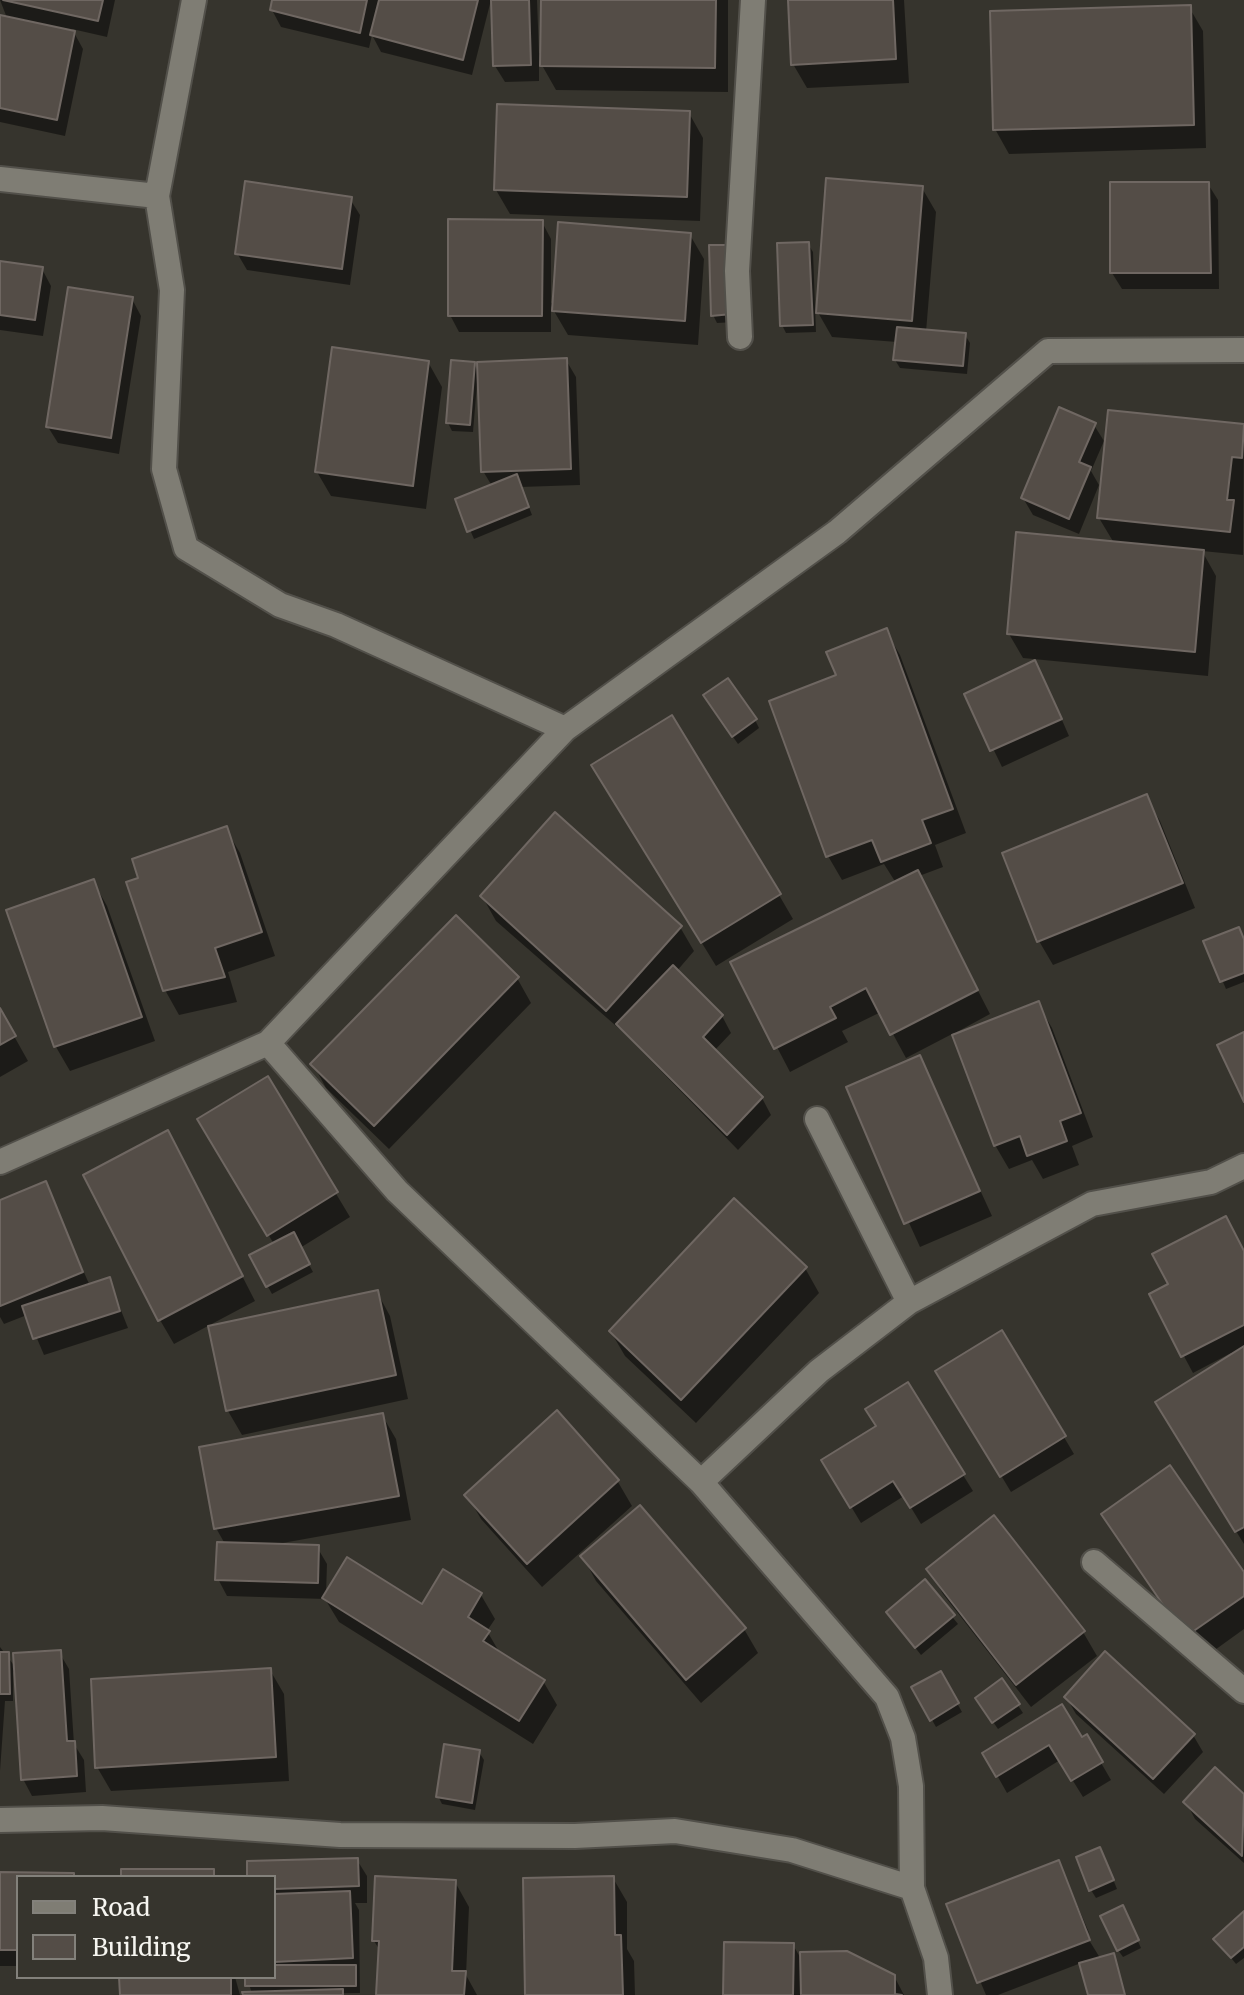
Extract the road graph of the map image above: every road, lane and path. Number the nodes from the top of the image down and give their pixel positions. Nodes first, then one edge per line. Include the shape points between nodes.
1 (194, 0) edge
2 (753, 0) edge
3 (0, 179) edge
4 (157, 196) junction
5 (740, 337) dead end
6 (1244, 350) edge
7 (565, 729) junction
8 (268, 1043) junction
9 (817, 1119) dead end
10 (0, 1162) edge
11 (1244, 1166) edge
12 (909, 1302) junction
13 (701, 1482) junction
14 (1094, 1562) dead end
15 (1244, 1691) edge
16 (0, 1820) edge
17 (912, 1888) junction
18 (940, 1995) edge

1 - 4 street
2 - 5 street via 737,271
3 - 4 street
4 - 7 street via 172,290 164,469 186,548 280,605 336,625
6 - 7 street via 1048,351 837,532
7 - 8 street
8 - 10 street
8 - 13 street via 397,1191
9 - 12 street
11 - 12 street via 1211,1182 1092,1204
12 - 13 street via 819,1371
13 - 17 street via 887,1697 903,1738 911,1786
14 - 15 street
16 - 17 street via 102,1818 340,1835 675,1831 792,1850
17 - 18 street via 936,1958

